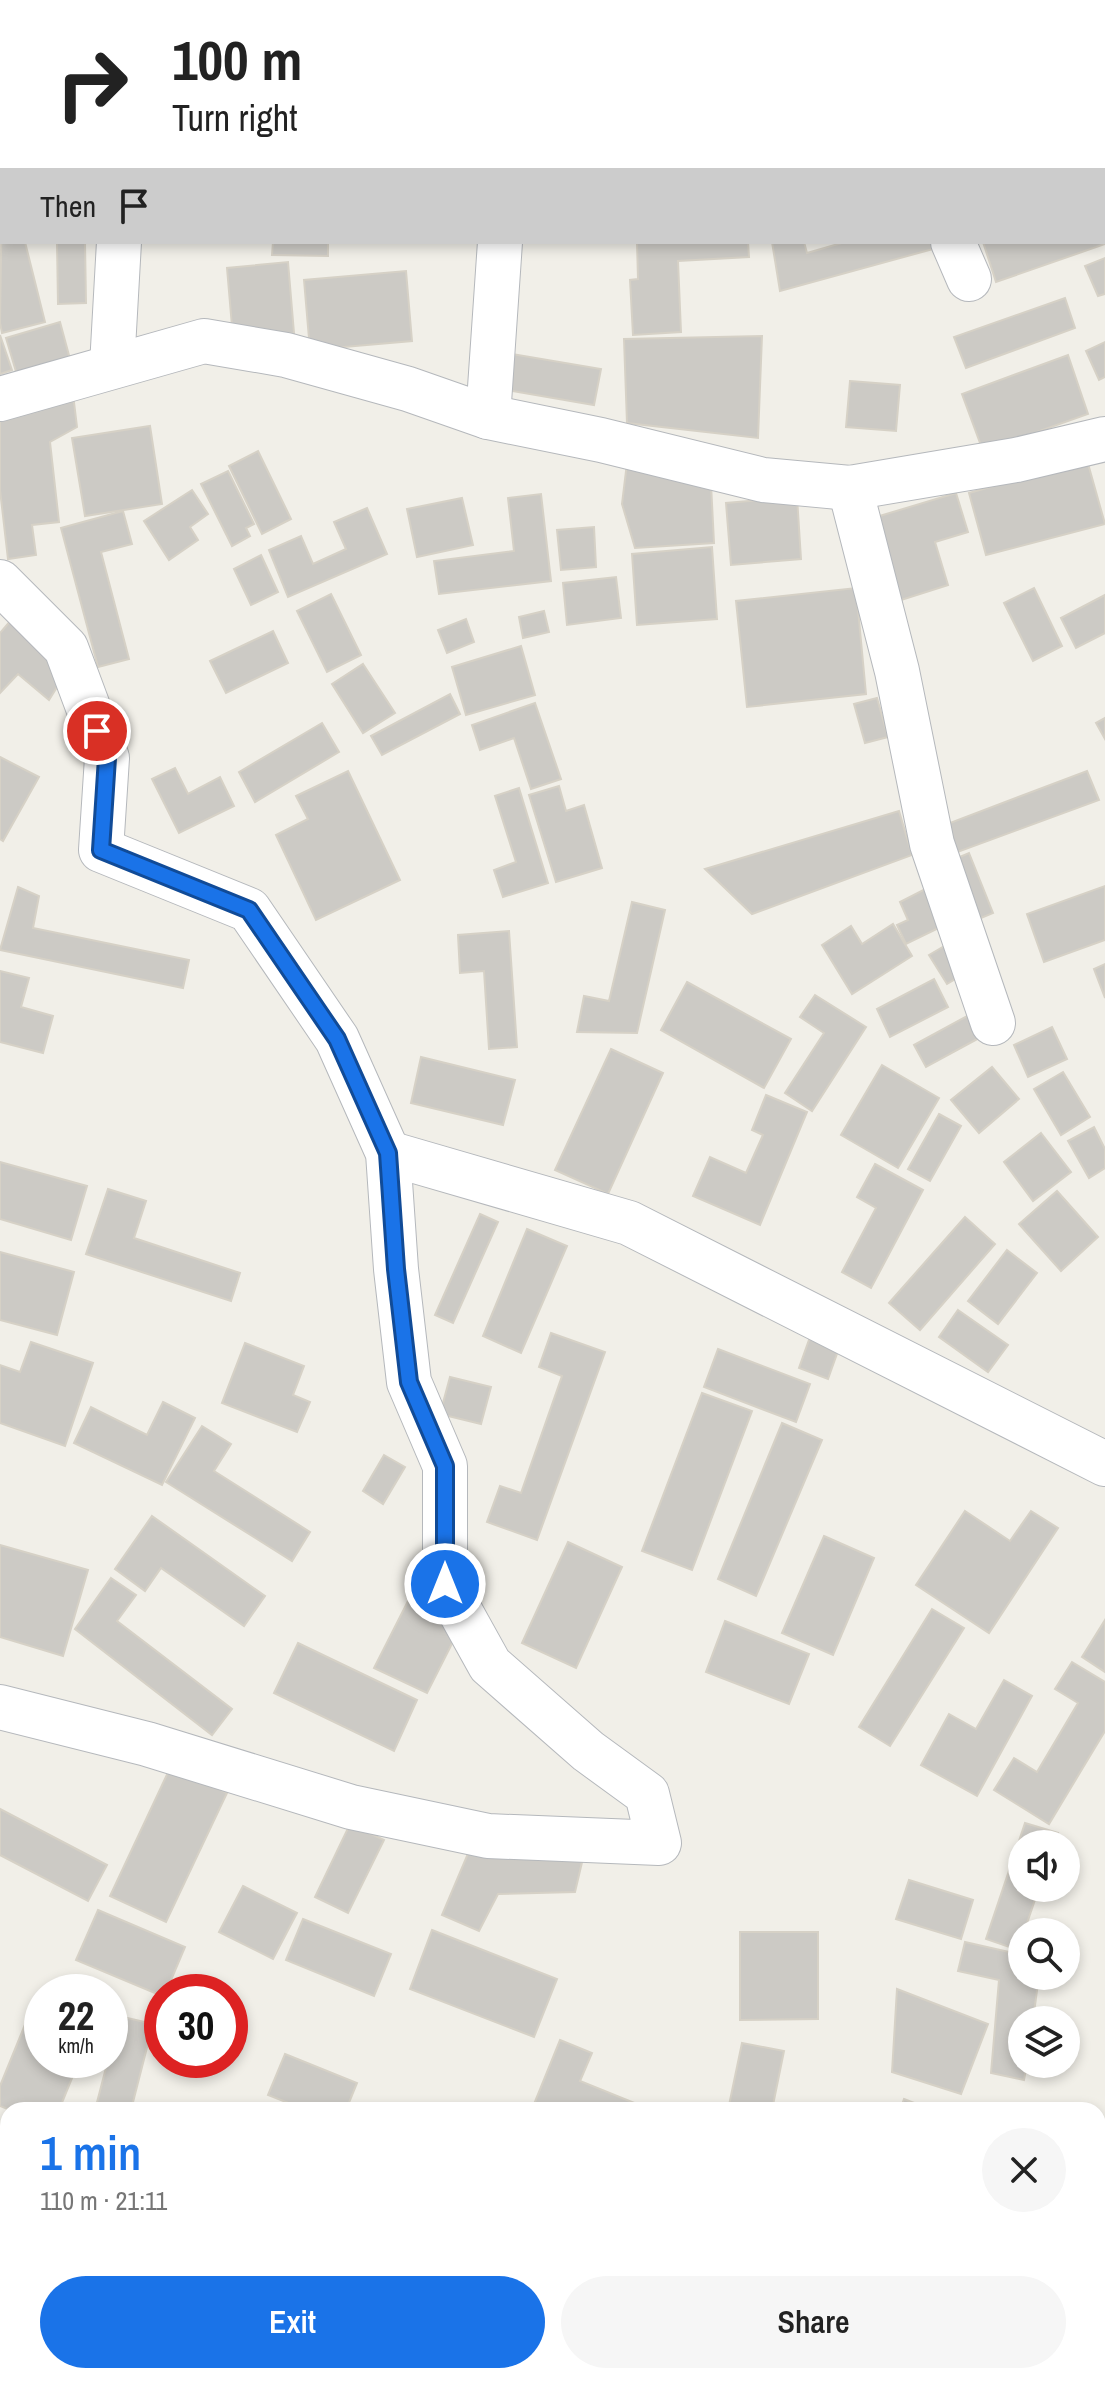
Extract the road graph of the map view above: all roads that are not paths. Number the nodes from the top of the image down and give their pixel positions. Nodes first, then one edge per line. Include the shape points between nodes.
1 (119, 244) edge
2 (500, 244) edge
3 (112, 366) junction
4 (0, 399) edge
5 (488, 417) junction
6 (1105, 439) edge
7 (850, 488) junction
8 (0, 582) edge
9 (993, 1023) dead end
10 (388, 1153) junction
11 (1105, 1464) edge
12 (0, 1707) edge

1 - 3 street
2 - 5 street
3 - 4 street
3 - 5 street via 204,341 286,355
5 - 7 street via 763,480
6 - 7 street
7 - 9 street via 897,671 932,844
8 - 10 street via 66,648 107,758 101,850 249,910 337,1039
10 - 11 street via 629,1223
10 - 12 street via 409,1382 445,1466 445,1584 490,1665 588,1751 647,1794 659,1843 488,1836 351,1807 147,1744

